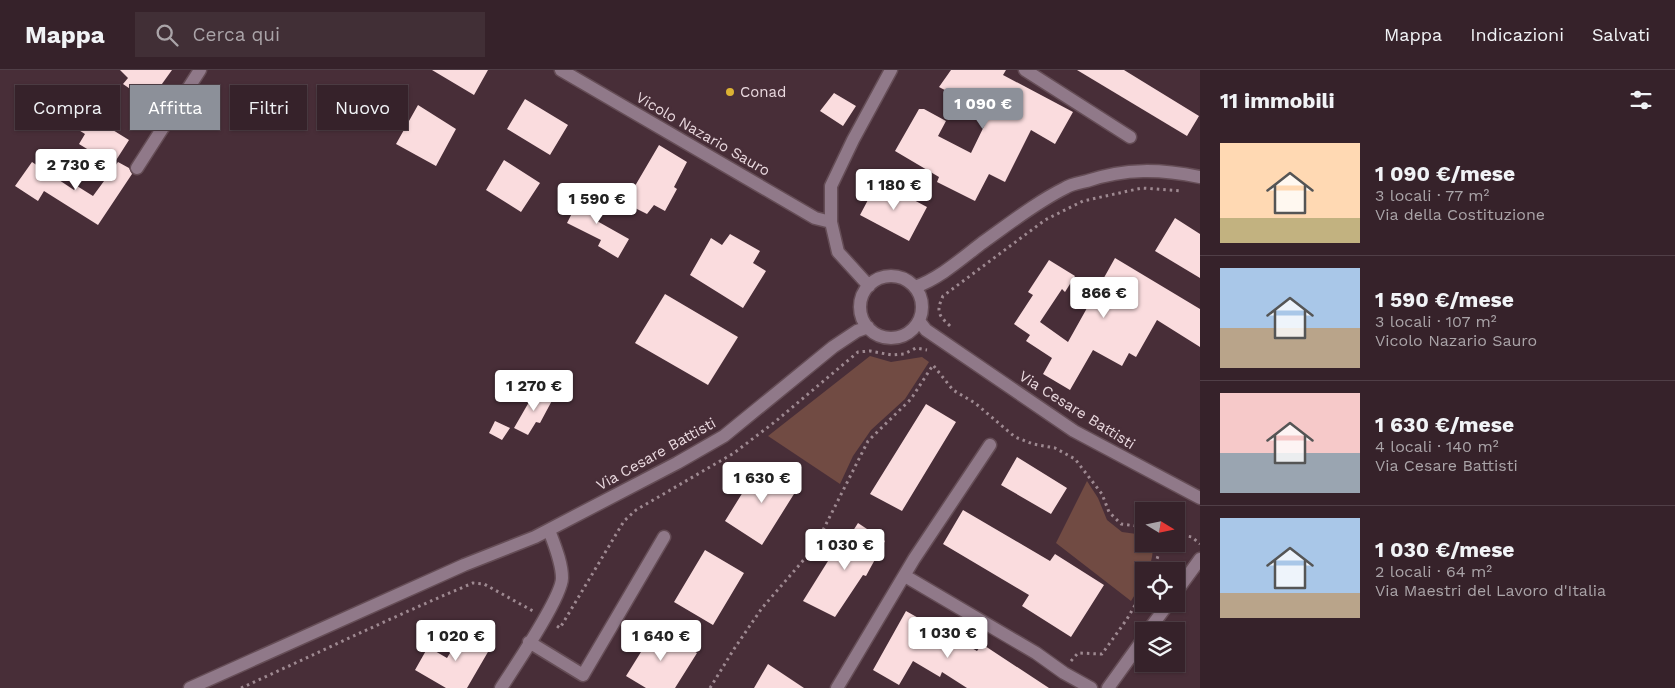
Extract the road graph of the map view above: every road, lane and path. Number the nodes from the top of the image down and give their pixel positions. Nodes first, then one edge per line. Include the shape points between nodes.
1 (200, 70) edge
2 (561, 70) edge
3 (891, 70) edge
4 (1025, 70) edge
5 (1130, 137) dead end
6 (136, 168) dead end
7 (1200, 177) edge
8 (1192, 192) dead end
9 (831, 222) junction
10 (869, 286) junction
11 (915, 287) junction
12 (919, 321) junction
13 (868, 327) junction
14 (946, 344) junction
15 (931, 353) dead end
16 (990, 445) dead end
17 (1200, 498) edge
18 (1135, 526) edge
19 (549, 530) junction
20 (1185, 536) edge
21 (664, 537) dead end
22 (1200, 544) edge
23 (1200, 559) edge
24 (905, 576) junction
25 (1185, 580) edge
26 (1135, 605) edge
27 (544, 617) junction
28 (529, 642) junction
29 (1135, 650) edge
30 (1064, 673) junction
31 (190, 688) edge
32 (240, 688) edge
33 (501, 688) edge
34 (710, 688) edge
35 (837, 688) edge
36 (1091, 688) edge
37 (1108, 688) edge

1 - 6 street
2 - 9 street, Vicolo Nazario Sauro via 815,218
3 - 9 street via 831,186
4 - 5 street
7 - 11 street via 1172,171 1140,170 1105,175 1067,187 1034,206 927,283
8 - 14 path via 1142,188 1083,201 1045,220 943,296 938,306 940,317 955,332
9 - 10 street via 838,252
10 - 11 street via 887,276 898,276
10 - 13 street via 861,302 863,319
11 - 12 street via 922,303
12 - 13 street via 905,335 895,338 876,334
12 - 14 street, Via Cesare Battisti
13 - 19 street, Via Cesare Battisti via 833,347 724,436
14 - 17 street, Via Cesare Battisti via 1074,431
15 - 27 path via 916,348 892,355 870,350 858,352 734,453 636,510 624,521 560,628
16 - 24 street
18 - 34 path via 1121,524 1109,512 1102,494 1075,459 1055,448 1015,437 976,403 953,390 933,365 911,400 868,440 814,548 762,608
19 - 27 street via 562,578 557,598
19 - 31 street, Via Cesare Battisti
20 - 22 path
21 - 28 street via 583,675
23 - 25 street
24 - 30 street
24 - 35 street
26 - 30 path via 1102,654 1078,653
27 - 28 street
27 - 32 path via 484,584 472,584
28 - 33 street
29 - 37 street
30 - 36 street

